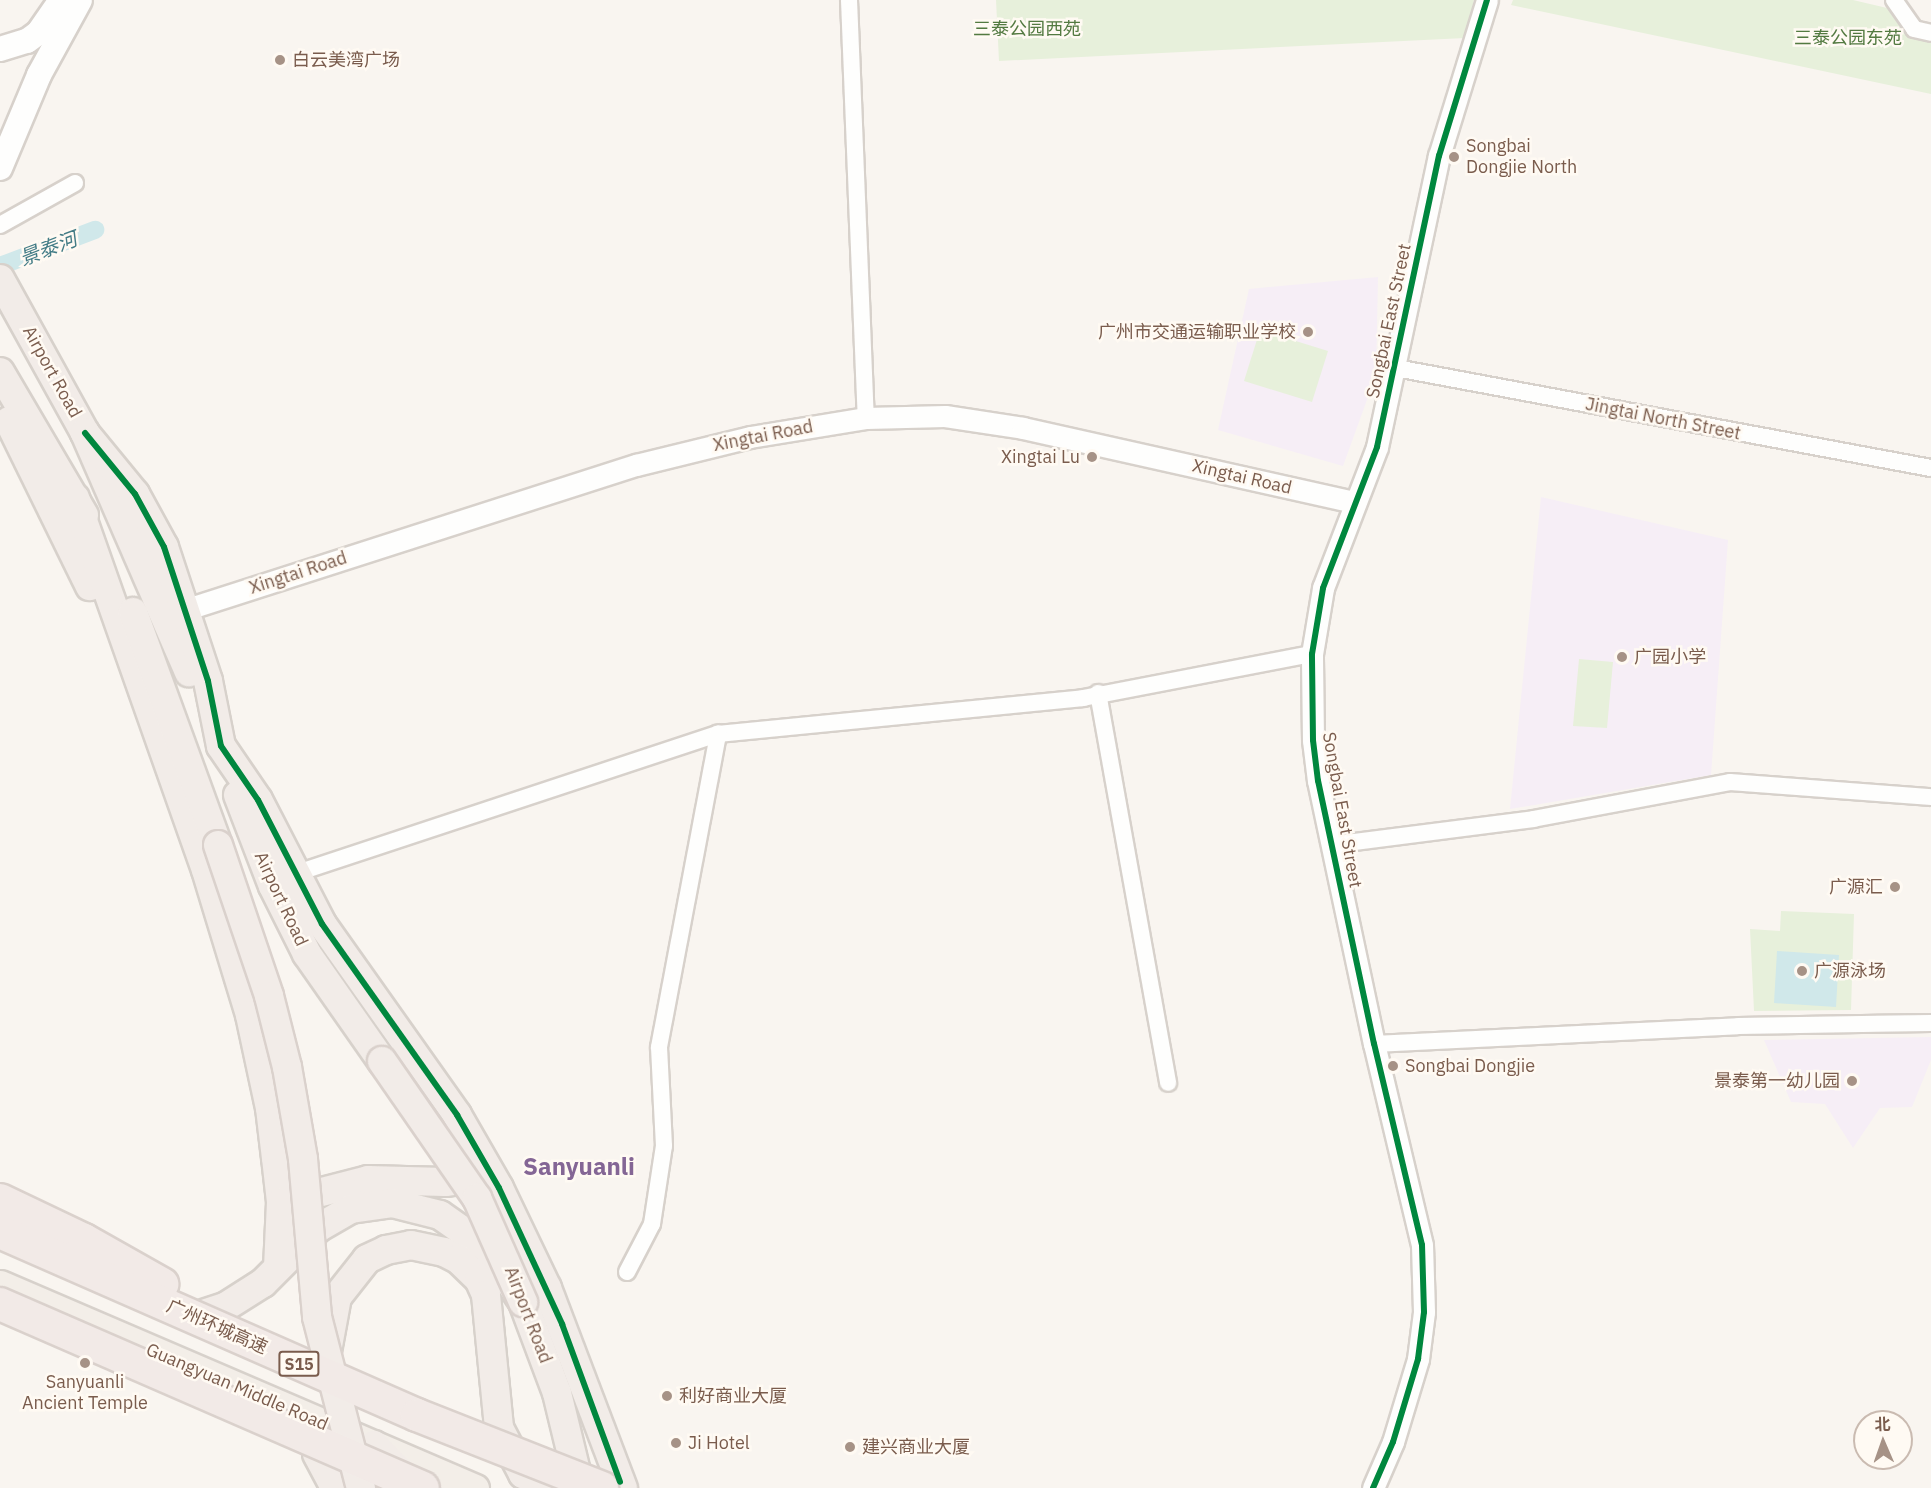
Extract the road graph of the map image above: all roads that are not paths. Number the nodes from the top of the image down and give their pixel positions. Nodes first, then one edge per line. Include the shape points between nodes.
1 (61, 0) edge
2 (80, 0) edge
3 (849, 0) edge
4 (1487, 0) edge
5 (1894, 0) edge
6 (1931, 33) edge
7 (0, 49) edge
8 (0, 168) edge
9 (75, 183) dead end
10 (0, 225) edge
11 (4, 286) edge
12 (1396, 368) junction
13 (0, 372) edge
14 (0, 403) edge
15 (866, 418) junction
16 (85, 433) junction
17 (1931, 468) edge
18 (75, 498) junction
19 (1355, 502) junction
20 (187, 609) junction
21 (126, 644) junction
22 (1312, 654) junction
23 (1098, 693) junction
24 (718, 734) junction
25 (221, 746) junction
26 (1931, 797) edge
27 (1331, 845) junction
28 (294, 874) junction
29 (1931, 1023) edge
30 (1374, 1044) junction
31 (1168, 1083) dead end
32 (487, 1167) junction
33 (0, 1200) edge
34 (281, 1202) junction
35 (0, 1218) edge
36 (4, 1243) edge
37 (278, 1267) junction
38 (627, 1272) dead end
39 (1, 1294) edge
40 (523, 1302) junction
41 (135, 1307) junction
42 (206, 1313) junction
43 (131, 1341) junction
44 (313, 1362) junction
45 (246, 1391) junction
46 (188, 1396) junction
47 (374, 1445) junction
48 (317, 1454) junction
49 (523, 1474) junction
50 (621, 1486) edge
51 (335, 1488) edge
52 (361, 1488) edge
53 (415, 1488) edge
54 (423, 1488) edge
55 (475, 1488) edge
56 (559, 1488) edge
57 (580, 1488) edge
58 (1373, 1488) edge

1 - 7 main road via 38,33 27,41
2 - 8 main road via 39,75
3 - 15 street
4 - 12 street, Songbai East Street via 1439,156
5 - 6 street via 1914,29
9 - 10 street
11 - 16 highway, Airport Road
12 - 17 street, Jingtai North Street
12 - 19 street, Songbai East Street via 1377,447
13 - 18 highway, Airport Road
14 - 21 highway via 79,566
15 - 19 street, Xingtai Road via 945,416 1023,428
15 - 20 street, Xingtai Road via 750,437 636,465
16 - 20 highway via 113,464 151,521
16 - 25 highway, Airport Road
18 - 21 highway
18 - 44 highway, Airport Road, bridge via 145,638 269,996 301,1144 317,1317
19 - 22 street, Songbai East Street via 1323,588
20 - 25 highway via 208,681
21 - 34 highway via 244,992 270,1108
22 - 23 street
22 - 27 street, Songbai East Street via 1313,740
23 - 24 street via 932,715
23 - 31 street
24 - 28 street
24 - 38 street via 659,1047 664,1146 652,1224
25 - 28 highway via 258,800
25 - 40 highway, Airport Road, bridge via 257,848 289,920 327,985 477,1198
26 - 27 street via 1730,782 1533,819
27 - 30 street, Songbai East Street
28 - 32 highway via 322,924 457,1115
29 - 30 street via 1738,1026
30 - 58 street, Songbai East Street via 1416,1211 1425,1278 1424,1312 1413,1378 1393,1442
32 - 34 highway via 461,1180 368,1180
32 - 50 highway via 551,1297
33 - 44 highway, bridge
34 - 37 highway
35 - 42 main road
36 - 41 main road, Guangyuan Middle Road
36 - 44 highway, 广州环城高速 / S15, bridge
37 - 40 highway, bridge via 335,1217 366,1205 392,1203 440,1215 487,1248
37 - 42 highway via 245,1295
39 - 43 main road, Guangyuan Middle Road
39 - 46 main road
39 - 54 highway, bridge
40 - 57 highway, Airport Road, bridge via 557,1393
41 - 42 main road
41 - 49 main road, Guangyuan Middle Road
43 - 45 main road, Guangyuan Middle Road
43 - 46 main road
44 - 49 highway, bridge via 344,1283 367,1259 411,1245 444,1252 470,1269 486,1295 499,1428
44 - 50 highway, 广州环城高速 / S15, bridge
44 - 52 highway, Airport Road, bridge
45 - 46 main road
45 - 47 main road, Guangyuan Middle Road
45 - 48 main road
46 - 48 main road
47 - 53 highway
47 - 55 main road, Guangyuan Middle Road
48 - 51 highway
49 - 56 highway, Guangyuan Middle Road

